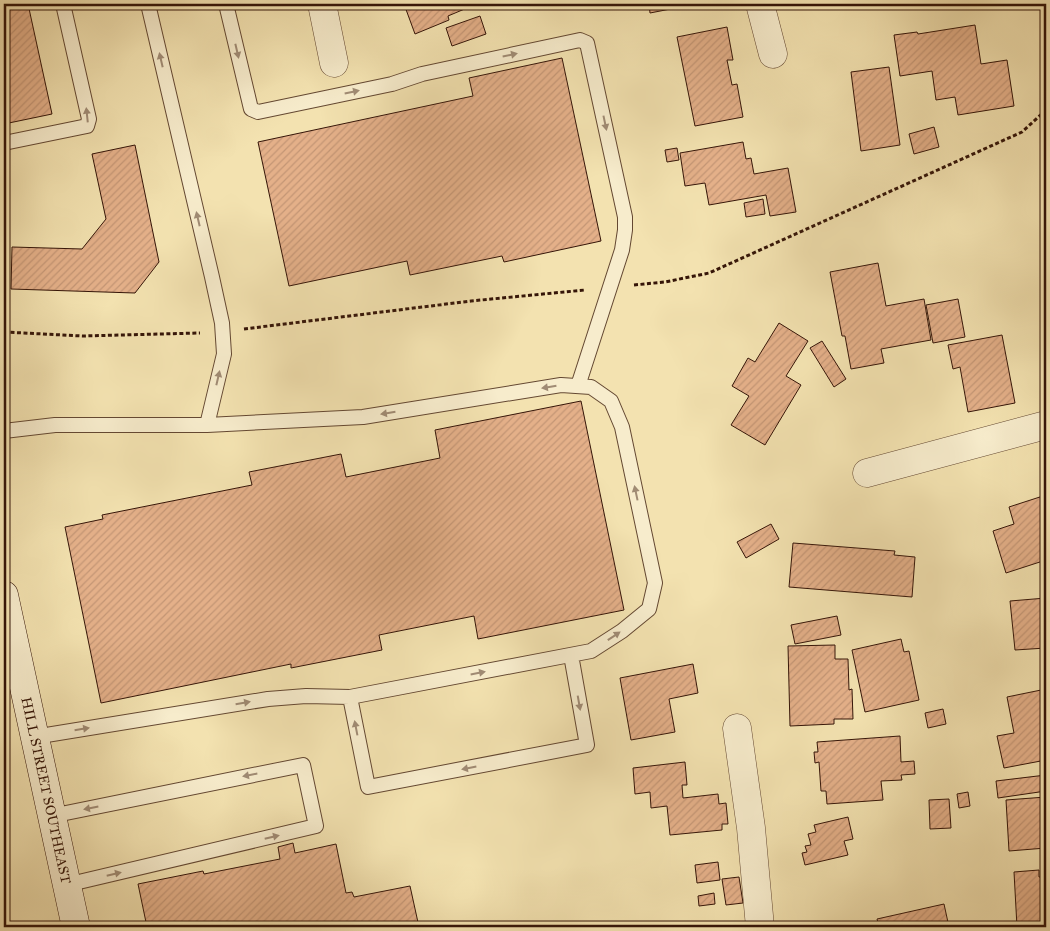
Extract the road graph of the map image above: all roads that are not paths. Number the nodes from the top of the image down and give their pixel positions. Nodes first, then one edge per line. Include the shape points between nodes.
1 (63, 4) edge
2 (148, 4) edge
3 (226, 4) edge
4 (322, 4) edge
5 (760, 4) edge
6 (773, 54) dead end
7 (334, 63) dead end
8 (4, 144) edge
9 (578, 386) junction
10 (207, 425) junction
11 (1046, 425) edge
12 (4, 431) edge
13 (867, 473) dead end
14 (4, 595) edge
15 (570, 655) junction
16 (350, 697) junction
17 (737, 728) dead end
18 (34, 737) junction
19 (51, 816) junction
20 (66, 885) junction
21 (76, 927) edge
22 (760, 927) edge

8 -> 1 lane via 87,126 89,120
10 -> 2 lane via 224,354 222,323
3 -> 9 lane via 251,109 258,112 580,40 588,43 625,217 625,230 622,250
4 - 7 street
5 - 6 street
9 -> 10 lane via 561,385 363,417
15 -> 9 lane via 591,651 649,609 655,583 622,427 611,401 591,387
10 - 12 lane via 55,425
11 - 13 street
14 - 18 street, HILL STREET SOUTHEAST
16 -> 15 lane
15 -> 16 lane via 587,745 368,787
18 -> 16 lane via 268,699
17 - 22 street
18 - 19 street, HILL STREET SOUTHEAST
19 - 20 street, HILL STREET SOUTHEAST
20 -> 19 lane via 316,826 303,765
20 - 21 street, HILL STREET SOUTHEAST

